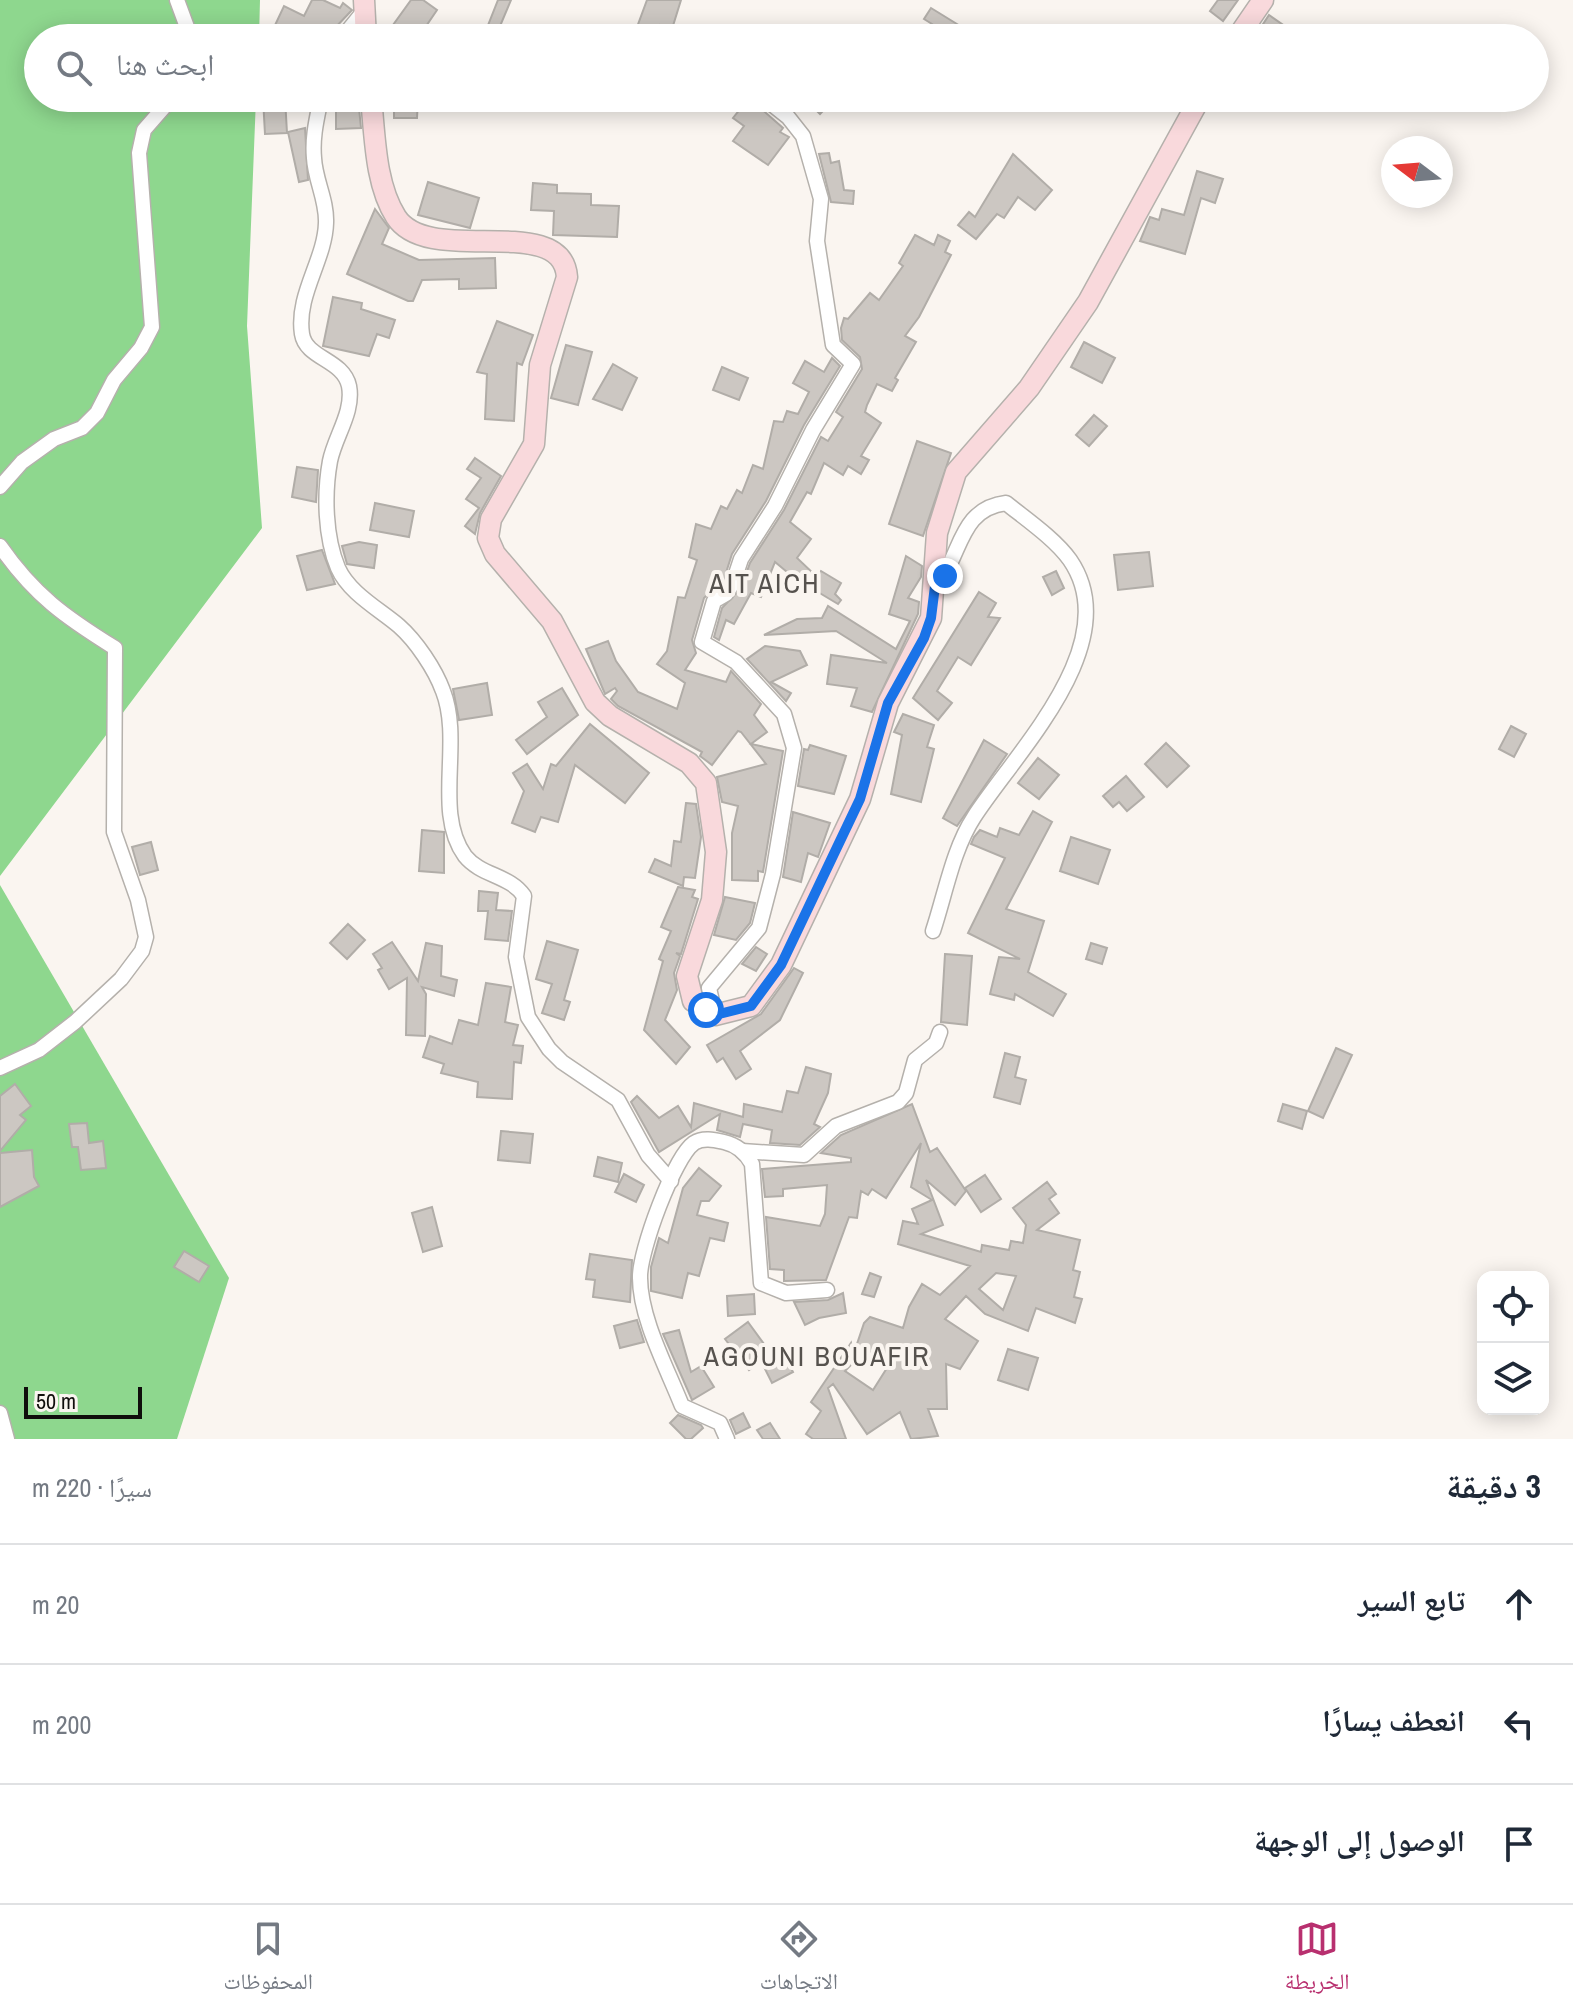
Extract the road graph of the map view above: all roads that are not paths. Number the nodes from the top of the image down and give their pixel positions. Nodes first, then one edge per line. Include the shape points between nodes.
1 (177, 0) edge
2 (1263, 0) edge
3 (364, 6) edge
4 (186, 24) edge
5 (352, 24) edge
6 (1247, 24) edge
7 (160, 112) edge
8 (319, 112) edge
9 (373, 112) edge
10 (782, 112) edge
11 (1192, 112) edge
12 (0, 487) edge
13 (0, 546) edge
14 (935, 586) junction
15 (933, 931) dead end
16 (715, 1015) junction
17 (940, 1032) dead end
18 (0, 1068) edge
19 (742, 1151) junction
20 (671, 1181) junction
21 (827, 1290) dead end
22 (0, 1413) edge
23 (7, 1439) edge
24 (727, 1439) edge

1 - 4 street
2 - 6 main road
3 - 5 street
7 - 12 street via 144,130 139,153 152,327 90,421 22,462
8 - 20 street via 314,160 326,225 308,280 302,336 310,349 342,369 349,387 348,410 330,460 331,550 340,573 402,629 443,690 452,745 453,830 465,855 481,869 518,886 524,896 516,957 528,1017 562,1062 618,1100 648,1155
9 - 16 main road via 383,190 407,229 453,241 532,243 552,250 566,264 567,277 540,365 534,444 491,519 488,538 495,554 552,621 595,702 689,763 706,783 716,852 712,900 687,976 693,1001
10 - 16 street via 803,136 821,199 817,241 833,345 853,364 741,559 733,583 714,601 703,632 702,642 736,662 784,714 794,748 759,928 709,988
11 - 14 main road via 1080,315 1029,388 956,472 937,533
13 - 18 street via 56,611 115,648 114,832 146,937 121,979 75,1022 39,1050
14 - 15 street via 945,576 960,536 989,505 1006,503 1069,559 1085,603 1080,640 1058,701 971,820
14 - 16 main road via 931,618 888,703 860,799 781,965 751,1006
17 - 19 street via 936,1043 915,1060 906,1093 898,1102 836,1126 804,1155
19 - 20 street via 709,1139 695,1143
19 - 21 street via 752,1164 761,1283 786,1293
20 - 24 street via 641,1258 641,1297 682,1406 720,1423
22 - 23 street

